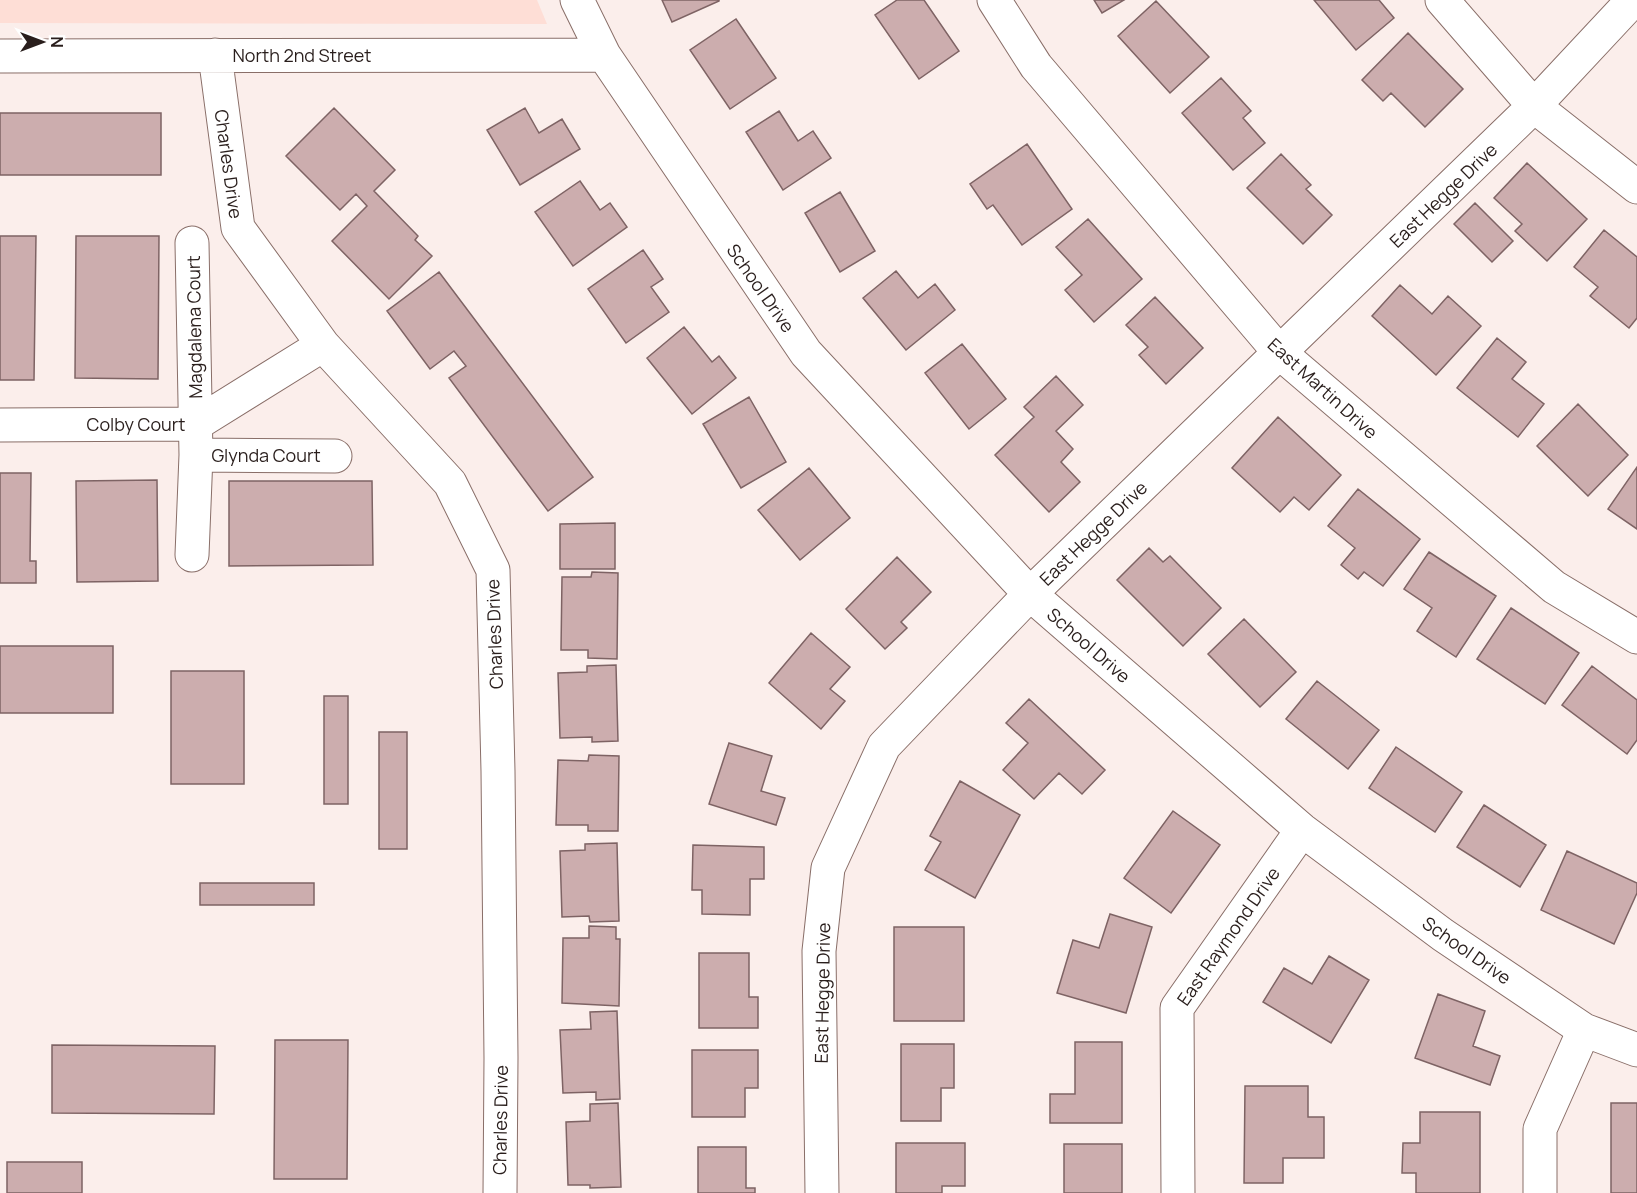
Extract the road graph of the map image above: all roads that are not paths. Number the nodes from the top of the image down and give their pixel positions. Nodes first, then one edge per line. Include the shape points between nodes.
1 (577, 0) edge
2 (994, 0) edge
3 (1442, 0) edge
4 (1633, 0) edge
5 (215, 55) junction
6 (0, 56) edge
7 (604, 56) junction
8 (1534, 106) junction
9 (1637, 187) edge
10 (192, 243) dead end
11 (323, 345) junction
12 (1280, 353) junction
13 (0, 425) edge
14 (196, 439) junction
15 (335, 456) dead end
16 (192, 555) dead end
17 (1030, 594) junction
18 (1637, 637) edge
19 (1302, 830) junction
20 (1584, 1029) junction
21 (1637, 1050) edge
22 (500, 1193) edge
23 (822, 1193) edge
24 (1178, 1193) edge
25 (1540, 1193) edge

1 - 7 street, School Drive
2 - 12 street, East Martin Drive via 1036,66
3 - 8 street
4 - 8 street, East Hegge Drive
5 - 6 street, North 2nd Street
5 - 7 street, North 2nd Street
5 - 11 street, Charles Drive via 238,228
7 - 17 street, School Drive via 806,353
8 - 9 street
8 - 12 street, East Hegge Drive
10 - 14 street, Magdalena Court
11 - 14 street, Colby Court
11 - 22 street, Charles Drive via 450,483 493,570
12 - 17 street, East Hegge Drive
12 - 18 street, East Martin Drive via 1554,587
13 - 14 street, Colby Court
14 - 15 street, Glynda Court
14 - 16 street, Magdalena Court
17 - 19 street, School Drive
17 - 23 street, East Hegge Drive via 884,746 828,868 819,951
19 - 20 street, School Drive via 1443,935
19 - 24 street, East Raymond Drive via 1177,1008
20 - 21 street, School Drive
20 - 25 street via 1540,1129

